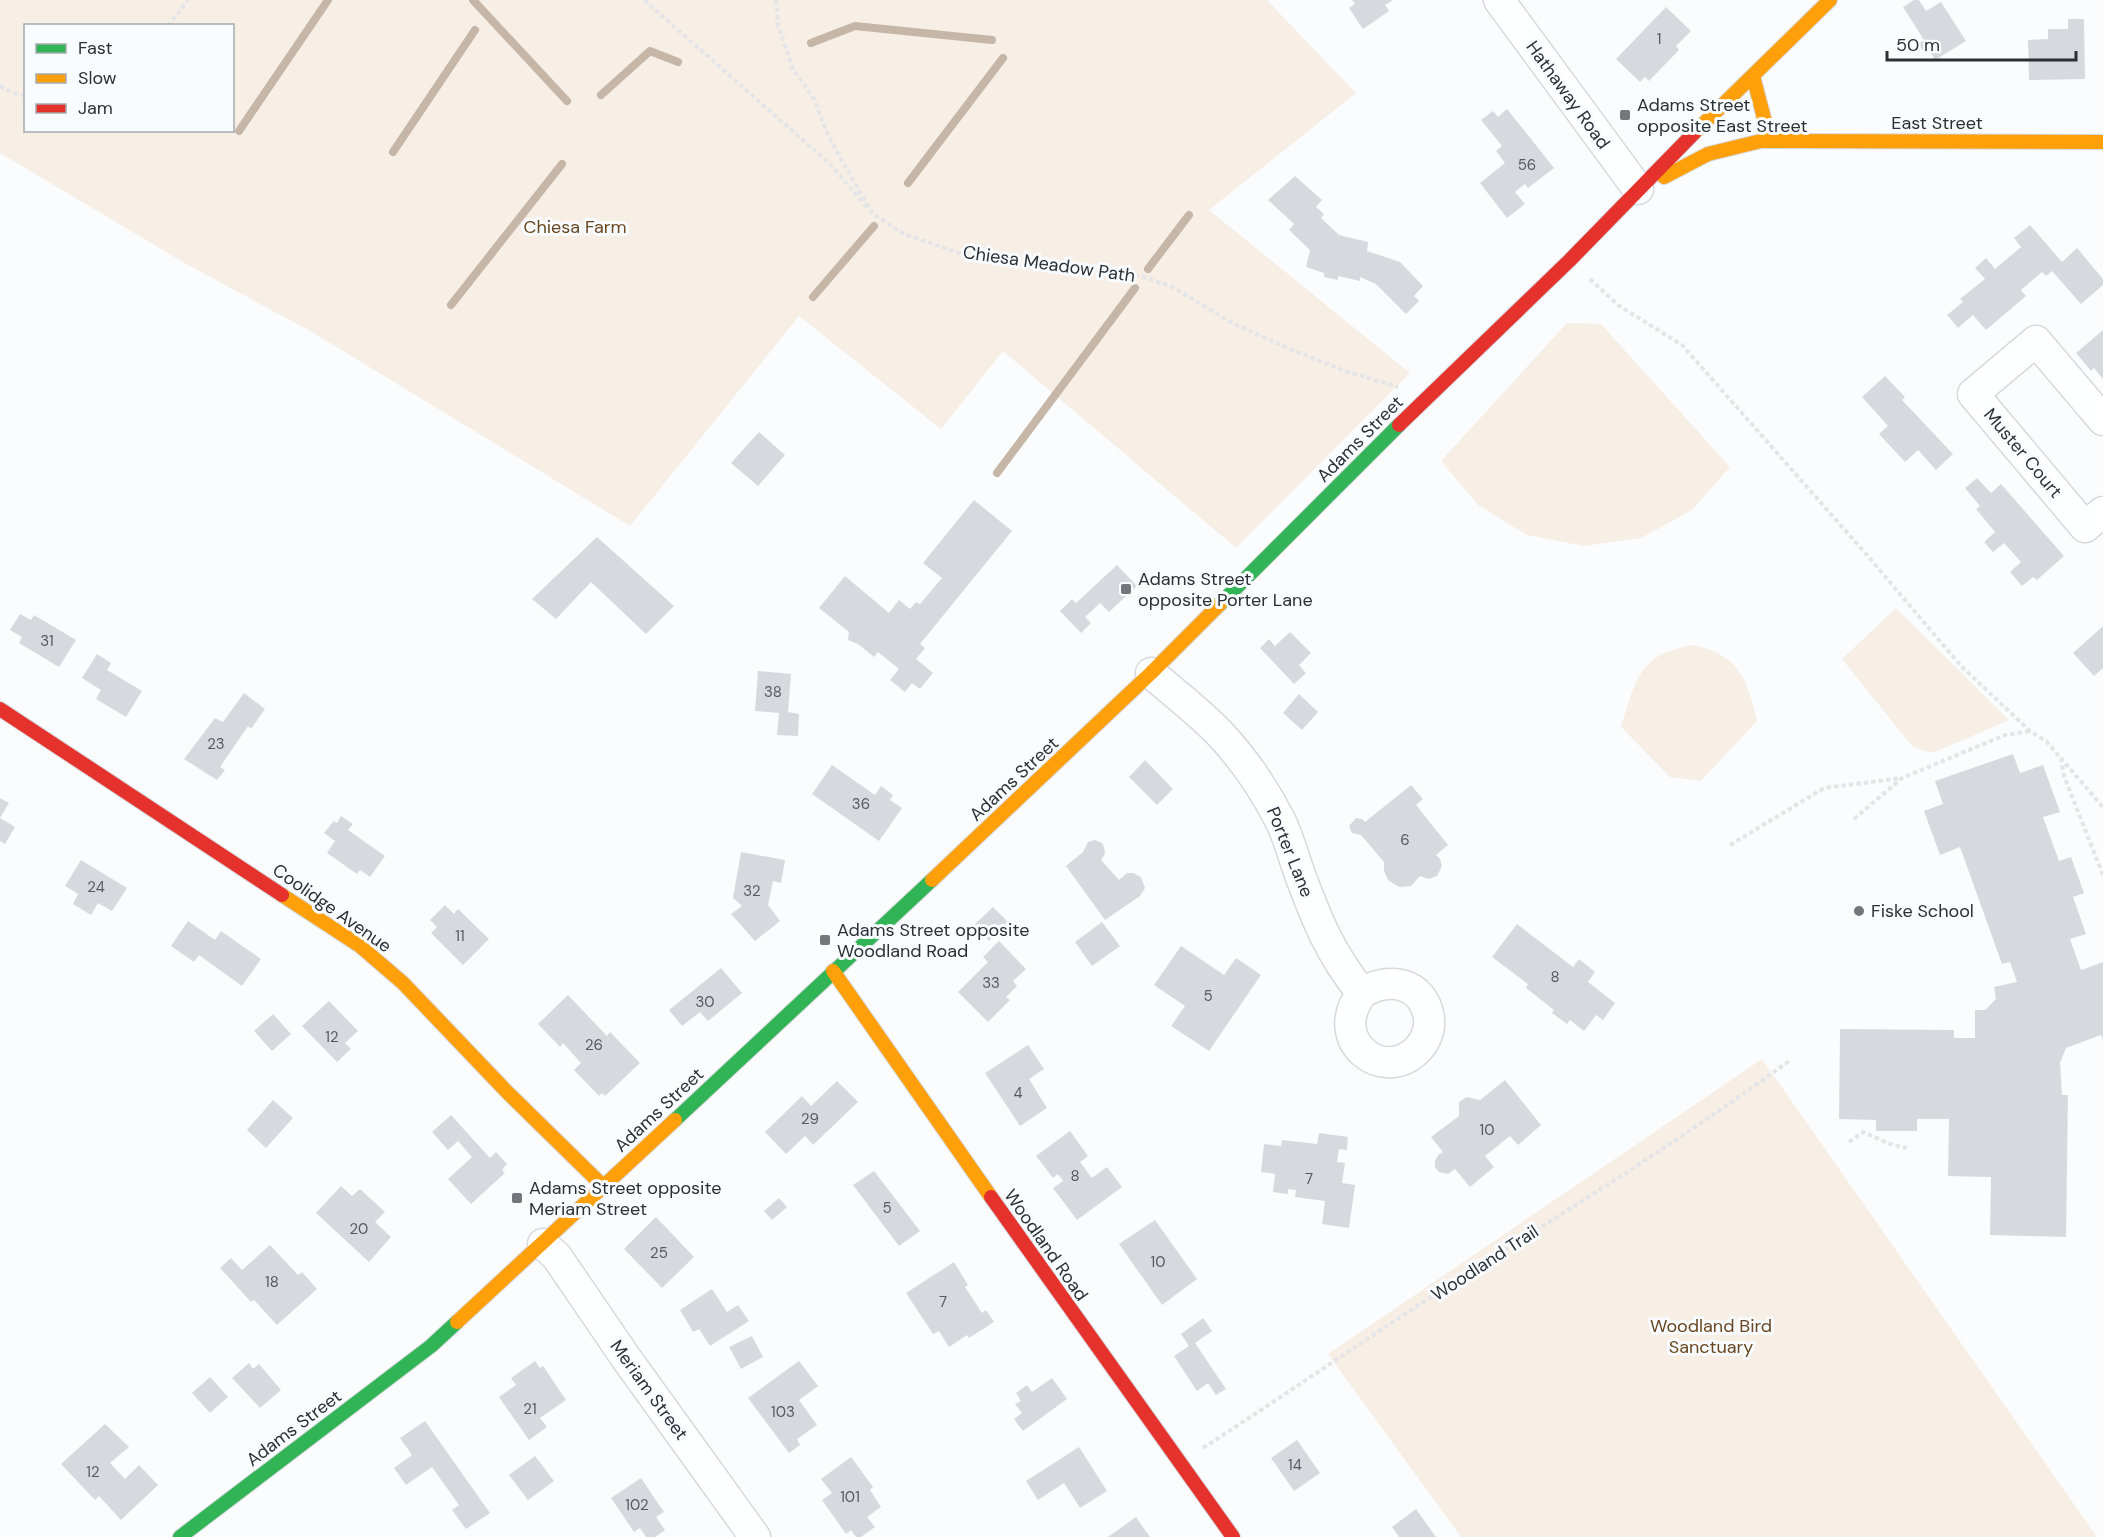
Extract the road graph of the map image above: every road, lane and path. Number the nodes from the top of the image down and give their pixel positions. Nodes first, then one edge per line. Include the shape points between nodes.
1 (188, 0) edge
2 (644, 0) edge
3 (776, 0) edge
4 (1499, 0) edge
5 (1830, 0) edge
6 (170, 24) edge
7 (1753, 76) junction
8 (0, 86) edge
9 (24, 96) edge
10 (1770, 141) junction
11 (2103, 142) edge
12 (1638, 189) junction
13 (873, 214) junction
14 (1584, 273) dead end
15 (1419, 405) junction
16 (2103, 420) edge
17 (2103, 512) edge
18 (1151, 674) junction
19 (0, 709) edge
20 (2030, 731) junction
21 (2061, 757) junction
22 (1902, 778) junction
23 (2103, 807) edge
24 (1854, 819) dead end
25 (1730, 845) dead end
26 (2103, 875) edge
27 (833, 971) junction
28 (1362, 993) dead end
29 (1789, 1061) dead end
30 (1849, 1142) dead end
31 (1906, 1148) dead end
32 (603, 1186) junction
33 (543, 1244) junction
34 (1180, 1463) junction
35 (180, 1537) edge
36 (755, 1537) edge
37 (1233, 1537) edge

1 - 6 path
2 - 13 path, Chiesa Meadow Path via 831,165
3 - 13 path, Chiesa Meadow Path via 778,25 793,69 814,99 827,134
4 - 12 street, Hathaway Road
5 - 7 main road, Adams Street
7 - 10 main road
7 - 12 main road, Adams Street
8 - 9 path
10 - 11 main road, East Street
10 - 12 main road, East Street via 1708,154
12 - 15 main road, Adams Street
13 - 15 path, Chiesa Meadow Path via 904,234 962,254 1094,268 1173,287 1232,323 1345,371 1405,389
14 - 20 path via 1618,305 1682,345 1961,666
15 - 18 main road, Adams Street
16 - 17 street, Muster Court via 2036,341 1973,394 2085,527
18 - 27 main road, Adams Street
18 - 28 street, Porter Lane via 1222,736 1270,802 1332,951
19 - 32 main road, Coolidge Avenue via 360,946 403,983
20 - 21 path
20 - 22 path via 2005,735
21 - 23 path
21 - 26 path via 2064,776
22 - 24 path
22 - 25 path via 1824,788
27 - 32 main road, Adams Street
27 - 34 main road, Woodland Road
29 - 34 path, Woodland Trail
30 - 31 path via 1863,1132
32 - 33 main road, Adams Street
33 - 35 main road, Adams Street via 431,1346
33 - 36 street, Meriam Street
34 - 37 main road, Woodland Road

